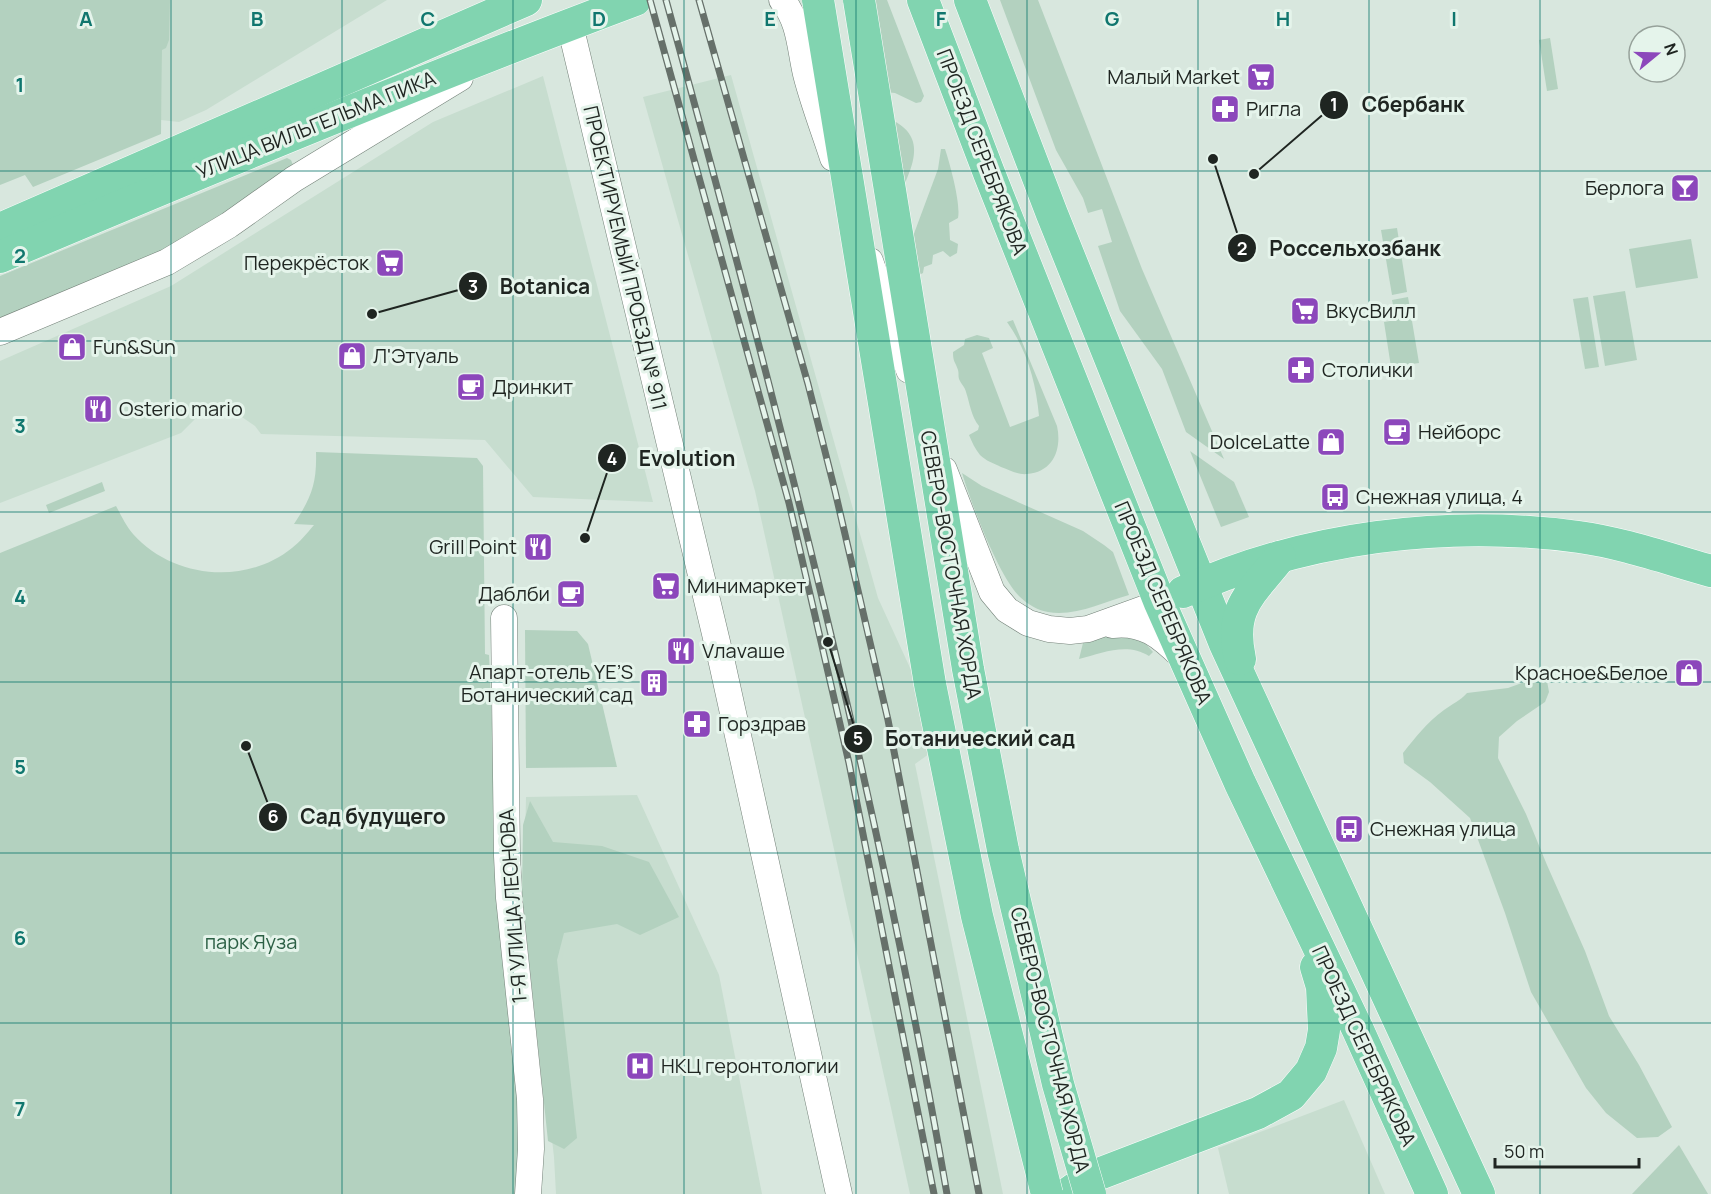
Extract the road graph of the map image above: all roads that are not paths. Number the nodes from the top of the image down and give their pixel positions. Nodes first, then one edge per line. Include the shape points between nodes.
1 (526, 0) edge
2 (635, 0) edge
3 (782, 0) edge
4 (818, 0) edge
5 (859, 0) edge
6 (971, 5) edge
7 (924, 7) edge
8 (570, 25) junction
9 (513, 45) junction
10 (270, 112) junction
11 (294, 134) junction
12 (294, 179) junction
13 (0, 229) edge
14 (0, 257) edge
15 (0, 332) edge
16 (1280, 557) junction
17 (1711, 571) edge
18 (1202, 584) junction
19 (1160, 603) junction
20 (504, 618) dead end
21 (1088, 629) junction
22 (1184, 659) junction
23 (1247, 693) junction
24 (1299, 908) junction
25 (528, 1194) edge
26 (839, 1194) edge
27 (1047, 1194) edge
28 (1067, 1194) edge
29 (1090, 1194) edge
30 (1432, 1194) edge
31 (1479, 1194) edge

1 - 10 main road, УЛИЦА ВИЛЬГЕЛЬМА ПИКА
2 - 8 main road, УЛИЦА ВИЛЬГЕЛЬМА ПИКА
3 - 21 street via 790,9 798,32 806,75 837,171 992,592 1007,610 1028,623 1049,629
4 - 27 main road, СЕВЕРО-ВОСТОЧНАЯ ХОРДА, bridge via 930,684 977,916
5 - 29 main road, СЕВЕРО-ВОСТОЧНАЯ ХОРДА, bridge via 968,669 1001,839 1058,1084
6 - 18 main road
7 - 19 main road, ПРОЕЗД СЕРЕБРЯКОВА
8 - 9 main road, УЛИЦА ВИЛЬГЕЛЬМА ПИКА
8 - 26 street, ПРОЕКТИРУЕМЫЙ ПРОЕЗД № 911 via 722,663
9 - 11 main road, УЛИЦА ВИЛЬГЕЛЬМА ПИКА
9 - 12 street
10 - 11 street via 282,113
10 - 13 main road, УЛИЦА ВИЛЬГЕЛЬМА ПИКА
11 - 12 street via 303,166
11 - 14 main road, УЛИЦА ВИЛЬГЕЛЬМА ПИКА
12 - 15 street via 167,262
16 - 17 main road via 1354,541 1433,532 1503,532 1581,537
16 - 18 main road
16 - 23 main road via 1245,602 1236,628
18 - 19 main road
18 - 23 main road
19 - 21 street
19 - 22 main road, ПРОЕЗД СЕРЕБРЯКОВА
20 - 25 street, 1-Я УЛИЦА ЛЕОНОВА via 507,856 530,1099
21 - 22 street via 1126,623 1145,628
22 - 24 main road, ПРОЕЗД СЕРЕБРЯКОВА
23 - 31 main road
24 - 28 main road via 1322,987 1324,1030 1311,1071 1291,1095 1258,1113 1091,1177
24 - 30 main road, ПРОЕЗД СЕРЕБРЯКОВА

